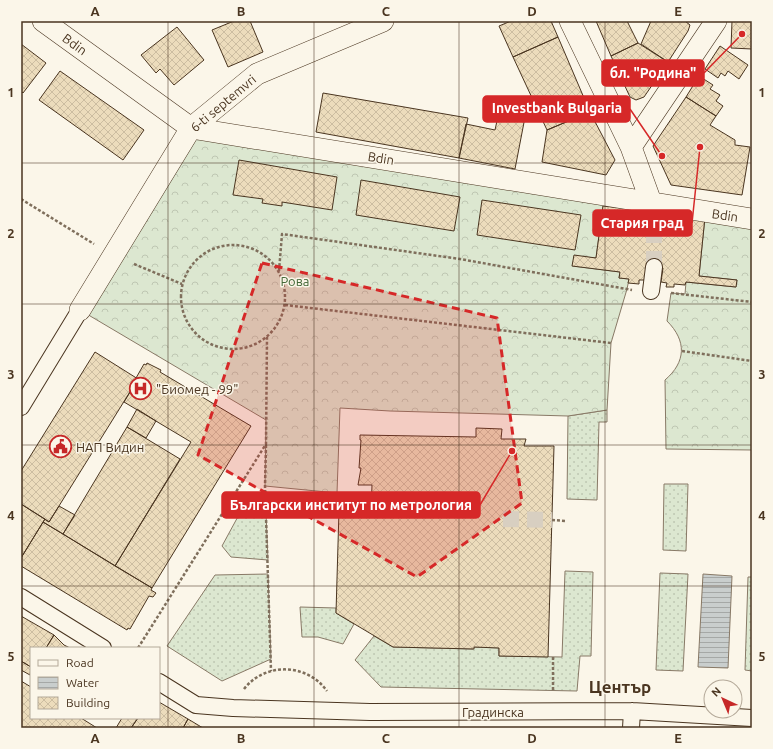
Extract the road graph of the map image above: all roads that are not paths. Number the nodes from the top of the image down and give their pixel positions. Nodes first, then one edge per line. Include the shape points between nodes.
1 (43, 21) edge
2 (66, 21) edge
3 (382, 21) edge
4 (570, 21) edge
5 (716, 21) edge
6 (80, 47) junction
7 (191, 128) junction
8 (631, 147) junction
9 (653, 206) junction
10 (752, 219) edge
11 (654, 267) tunnel mouth
12 (651, 291) road end
13 (80, 310) joint
14 (21, 407) edge
15 (21, 597) edge
16 (101, 647) edge
17 (160, 683) edge
18 (632, 711) junction
19 (752, 718) edge
20 (631, 728) edge

1 - 6 street, Bdin
2 - 6 street
3 - 7 street, 6-ti septemvri via 257,74
4 - 8 street
5 - 8 street
6 - 7 street, Bdin
7 - 9 street, Bdin
7 - 13 street, 6-ti septemvri
8 - 9 street
9 - 10 street, Bdin
11 - 12 street
13 - 14 street
15 - 16 street
17 - 18 street, Градинска via 196,705 233,708 336,711
18 - 19 street, Градинска
18 - 20 street

